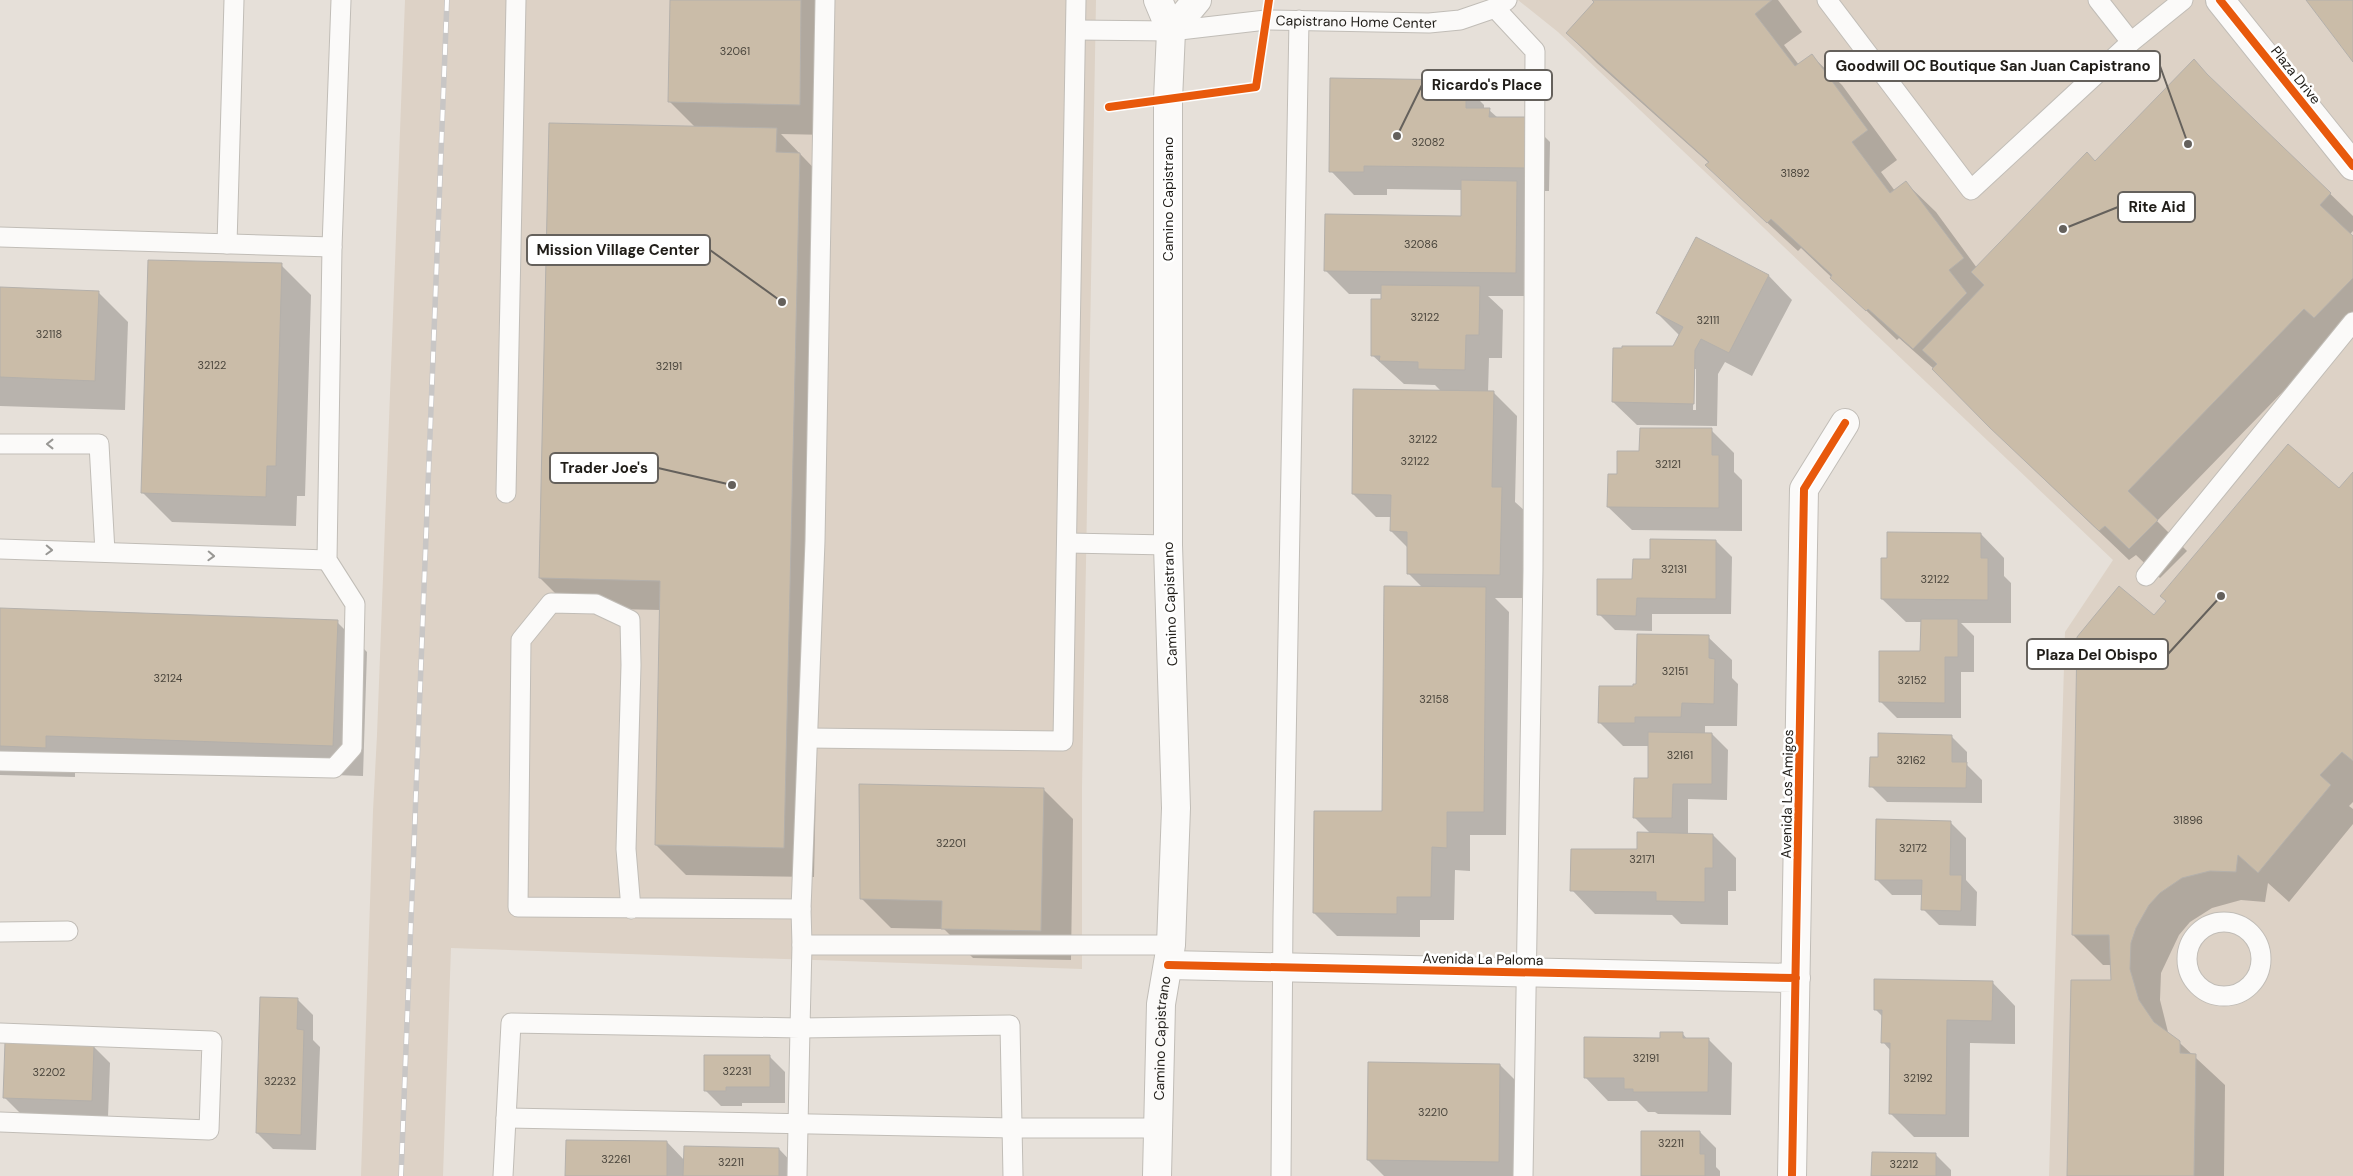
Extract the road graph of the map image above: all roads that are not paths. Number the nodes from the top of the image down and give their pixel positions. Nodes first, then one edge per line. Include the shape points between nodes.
1 (234, 0) edge
2 (341, 0) edge
3 (516, 0) edge
4 (825, 0) edge
5 (1076, 0) edge
6 (1158, 0) edge
7 (1196, 0) edge
8 (1826, 0) edge
9 (2098, 0) edge
10 (2183, 0) edge
11 (2220, 0) edge
12 (1501, 4) edge
13 (1299, 20) junction
14 (1076, 30) junction
15 (1172, 31) junction
16 (2131, 42) junction
17 (2353, 166) edge
18 (0, 237) edge
19 (227, 244) junction
20 (332, 247) junction
21 (2353, 322) edge
22 (1845, 423) dead end
23 (0, 444) edge
24 (506, 493) dead end
25 (1068, 543) junction
26 (1168, 545) junction
27 (0, 549) edge
28 (105, 552) junction
29 (327, 560) junction
30 (2146, 576) dead end
31 (808, 738) junction
32 (0, 761) edge
33 (631, 909) junction
34 (801, 909) junction
35 (68, 931) dead end
36 (0, 932) edge
37 (802, 945) junction
38 (1170, 955) junction
39 (1283, 966) junction
40 (1527, 973) junction
41 (1796, 978) junction
42 (800, 1028) junction
43 (0, 1034) edge
44 (506, 1118) junction
45 (0, 1122) edge
46 (798, 1123) junction
47 (1013, 1128) junction
48 (1158, 1128) junction
49 (503, 1176) edge
50 (797, 1176) edge
51 (1013, 1176) edge
52 (1157, 1176) edge
53 (1280, 1176) edge
54 (1523, 1176) edge
55 (1792, 1176) edge

1 - 19 lane
2 - 20 lane
3 - 24 lane
4 - 31 lane
5 - 14 lane
6 - 15 street, Camino Capistrano
7 - 15 street
8 - 16 lane via 1971,190
9 - 16 lane
10 - 16 lane
11 - 17 street, Plaza Drive
12 - 13 lane, Capistrano Home Center via 1460,20 1429,23
12 - 40 lane via 1535,51 1534,570
13 - 15 lane, Capistrano Home Center via 1266,20
13 - 39 lane
14 - 15 lane, Capistrano Home Center
14 - 25 lane
15 - 26 street, Camino Capistrano via 1168,100
18 - 19 lane
19 - 20 lane
20 - 29 lane
21 - 30 lane
22 - 41 street, Avenida Los Amigos via 1804,489
28 -> 23 lane via 99,444
25 - 26 lane
25 - 31 lane via 1064,741
26 - 38 street, Camino Capistrano via 1176,808
27 -> 28 lane
28 -> 29 lane
29 - 32 lane via 355,604 352,748 334,768
31 - 34 lane
33 - 33 lane via 518,908 521,640 551,603 596,604 630,620 626,849
33 - 34 lane
34 - 37 lane
35 - 36 lane
37 - 38 lane
37 - 42 lane
38 - 39 street, Avenida La Paloma
38 - 48 street, Camino Capistrano via 1161,1004
39 - 40 street, Avenida La Paloma
39 - 53 lane
40 - 41 street, Avenida La Paloma
40 - 54 lane
41 - 55 street, Avenida Los Amigos
42 - 44 lane via 511,1023
42 - 46 lane
42 - 47 lane via 1010,1025
43 - 45 lane via 212,1041 209,1130
44 - 46 lane
44 - 49 lane
46 - 47 lane
46 - 50 lane
47 - 48 lane
47 - 51 lane
48 - 52 street, Camino Capistrano

